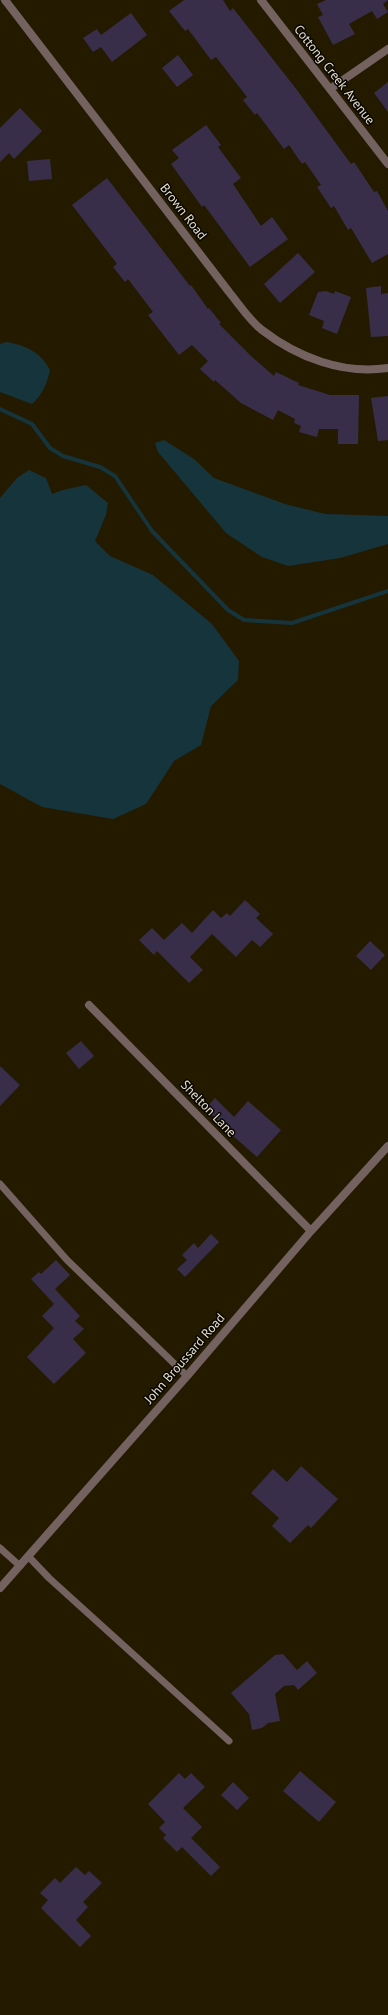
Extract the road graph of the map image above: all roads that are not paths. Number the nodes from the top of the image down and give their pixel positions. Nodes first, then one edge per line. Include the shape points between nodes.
1 (5, 0) edge
2 (261, 0) edge
3 (388, 50) edge
4 (330, 89) junction
5 (388, 164) edge
6 (388, 368) edge
7 (89, 1005) dead end
8 (388, 1146) edge
9 (0, 1184) edge
10 (311, 1231) junction
11 (187, 1376) junction
12 (0, 1548) edge
13 (28, 1556) junction
14 (20, 1566) junction
15 (0, 1588) edge
16 (229, 1741) dead end

1 - 6 street, Brown Road via 229,292 261,329 285,345 325,364 360,370
2 - 4 street, Cottong Creek Avenue
3 - 4 street
4 - 5 street, Cottong Creek Avenue
7 - 10 street, Shelton Lane
8 - 10 street, John Broussard Road
9 - 11 lane via 67,1260
10 - 11 street, John Broussard Road
11 - 13 street, John Broussard Road
12 - 14 lane
13 - 14 street, John Broussard Road
13 - 16 lane
14 - 15 street, John Broussard Road

